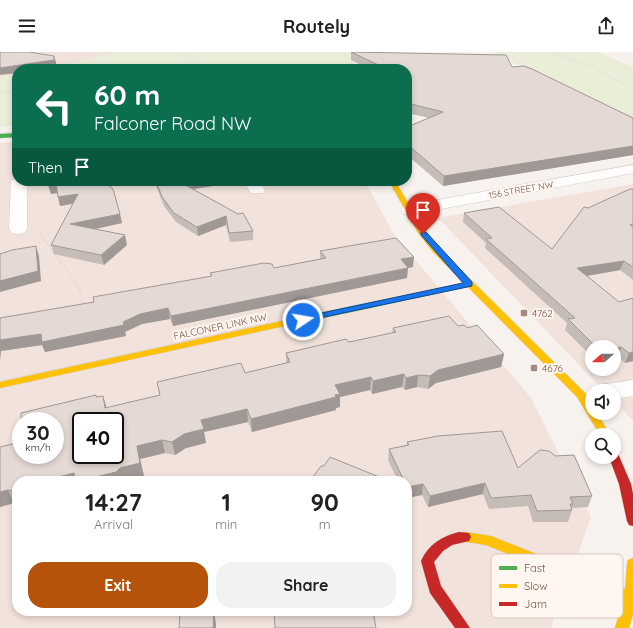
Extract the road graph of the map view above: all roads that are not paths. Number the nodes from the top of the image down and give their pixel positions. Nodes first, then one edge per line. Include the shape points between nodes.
1 (12, 135) edge
2 (0, 136) edge
3 (633, 169) edge
4 (19, 186) edge
5 (395, 186) edge
6 (409, 210) junction
7 (18, 229) road end
8 (469, 284) junction
9 (0, 385) edge
10 (633, 388) edge
11 (621, 390) edge
12 (585, 393) edge
13 (617, 464) edge
14 (633, 521) edge
15 (522, 554) edge
16 (633, 564) edge
17 (623, 595) edge
18 (631, 598) junction
19 (463, 628) edge
20 (622, 628) edge

1 - 2 street
3 - 6 street, 156 STREET NW
4 - 7 street
5 - 6 street
6 - 8 street via 423,234
8 - 9 street, FALCONER LINK NW
8 - 12 street
10 - 11 street
13 - 14 street via 625,484
15 - 19 street via 487,540 466,536 447,538 435,549 427,561 428,574 433,587
16 - 18 street
17 - 18 street
18 - 20 street

